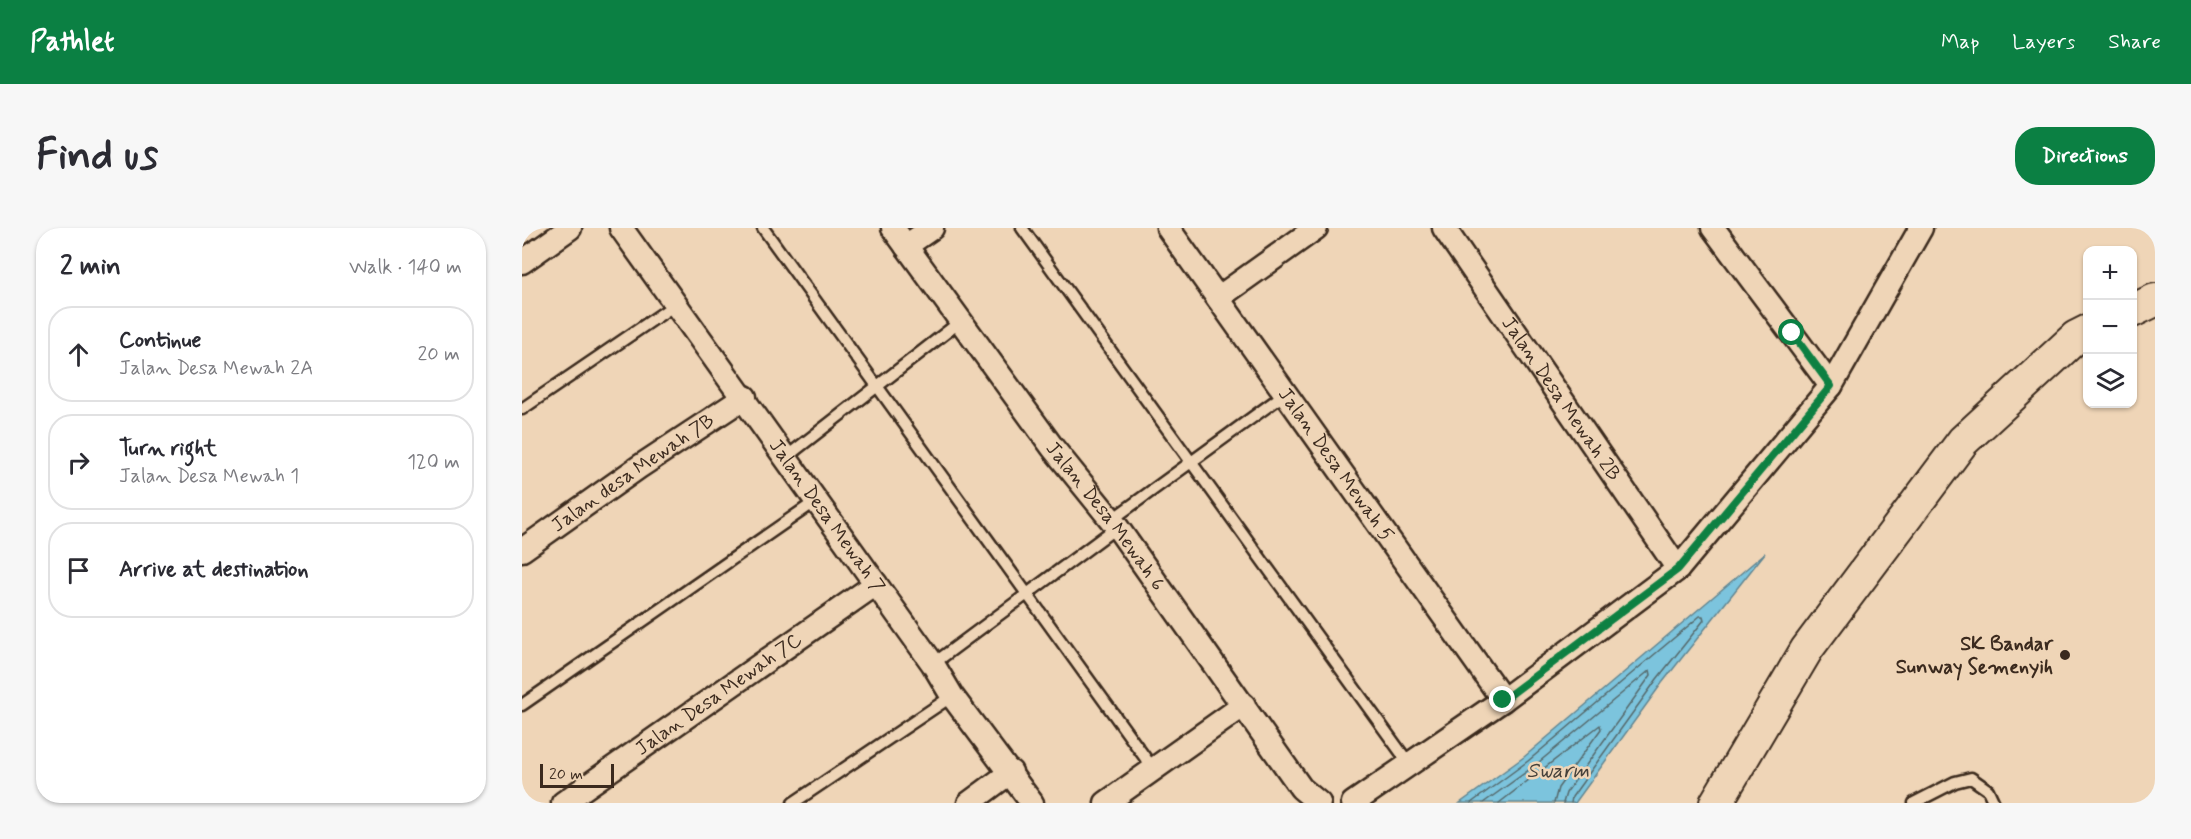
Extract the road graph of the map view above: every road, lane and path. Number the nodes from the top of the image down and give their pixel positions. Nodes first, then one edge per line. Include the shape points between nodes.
1 (570, 228) edge
2 (621, 228) edge
3 (763, 228) edge
4 (893, 228) edge
5 (932, 228) edge
6 (1022, 228) edge
7 (1167, 228) edge
8 (1316, 228) edge
9 (1444, 228) edge
10 (1713, 228) edge
11 (1921, 228) edge
12 (906, 246) junction
13 (522, 262) edge
14 (1218, 297) junction
15 (2155, 300) edge
16 (676, 304) junction
17 (2137, 309) edge
18 (961, 321) junction
19 (2083, 334) edge
20 (877, 386) junction
21 (1831, 386) junction
22 (1286, 393) junction
23 (745, 397) junction
24 (522, 409) edge
25 (785, 458) junction
26 (1192, 461) junction
27 (816, 501) junction
28 (1114, 524) junction
29 (522, 550) edge
30 (1678, 569) junction
31 (876, 584) junction
32 (1029, 595) junction
33 (933, 664) junction
34 (952, 696) junction
35 (1503, 700) junction
36 (522, 705) edge
37 (1244, 705) junction
38 (1410, 765) junction
39 (1154, 770) junction
40 (1011, 772) junction
41 (563, 803) edge
42 (793, 803) edge
43 (969, 803) edge
44 (1032, 803) edge
45 (1106, 803) edge
46 (1319, 803) edge
47 (1353, 803) edge
48 (1716, 803) edge
49 (1914, 803) edge
50 (1994, 803) edge

1 - 13 street
2 - 16 street, Jalan Desa Mewah 7
3 - 20 lane
4 - 12 street, Jalan Desa Mewah 6
5 - 12 street
6 - 26 lane
7 - 14 street, Jalan Desa Mewah 5
8 - 14 street
9 - 30 street, Jalan Desa Mewah 2B
10 - 21 street
11 - 21 street
12 - 18 street, Jalan Desa Mewah 6
14 - 22 street, Jalan Desa Mewah 5
15 - 17 street
16 - 23 street, Jalan Desa Mewah 7
16 - 24 lane
18 - 20 lane
18 - 28 street, Jalan Desa Mewah 6
19 - 48 street via 1963,441 1807,649
20 - 25 lane
20 - 32 lane
21 - 30 street
22 - 26 lane
22 - 35 street, Jalan Desa Mewah 5
23 - 25 street, Jalan Desa Mewah 7
23 - 29 street, Jalan desa Mewah 7B
25 - 27 street, Jalan Desa Mewah 7
26 - 28 lane
26 - 38 lane
27 - 31 street, Jalan Desa Mewah 7
27 - 36 lane
28 - 32 lane
28 - 37 street, Jalan Desa Mewah 6
30 - 35 street
31 - 33 street, Jalan Desa Mewah 7
31 - 41 street, Jalan Desa Mewah 7C
32 - 33 lane
32 - 39 lane
33 - 34 street, Jalan Desa Mewah 7
34 - 40 street, Jalan Desa Mewah 7
34 - 42 lane
35 - 38 street
37 - 39 street
37 - 46 street, Jalan Desa Mewah 6 via 1301,788
38 - 47 street
39 - 45 street
40 - 43 street
40 - 44 street, Jalan Desa Mewah 7
49 - 50 lane via 1971,778 1988,790

